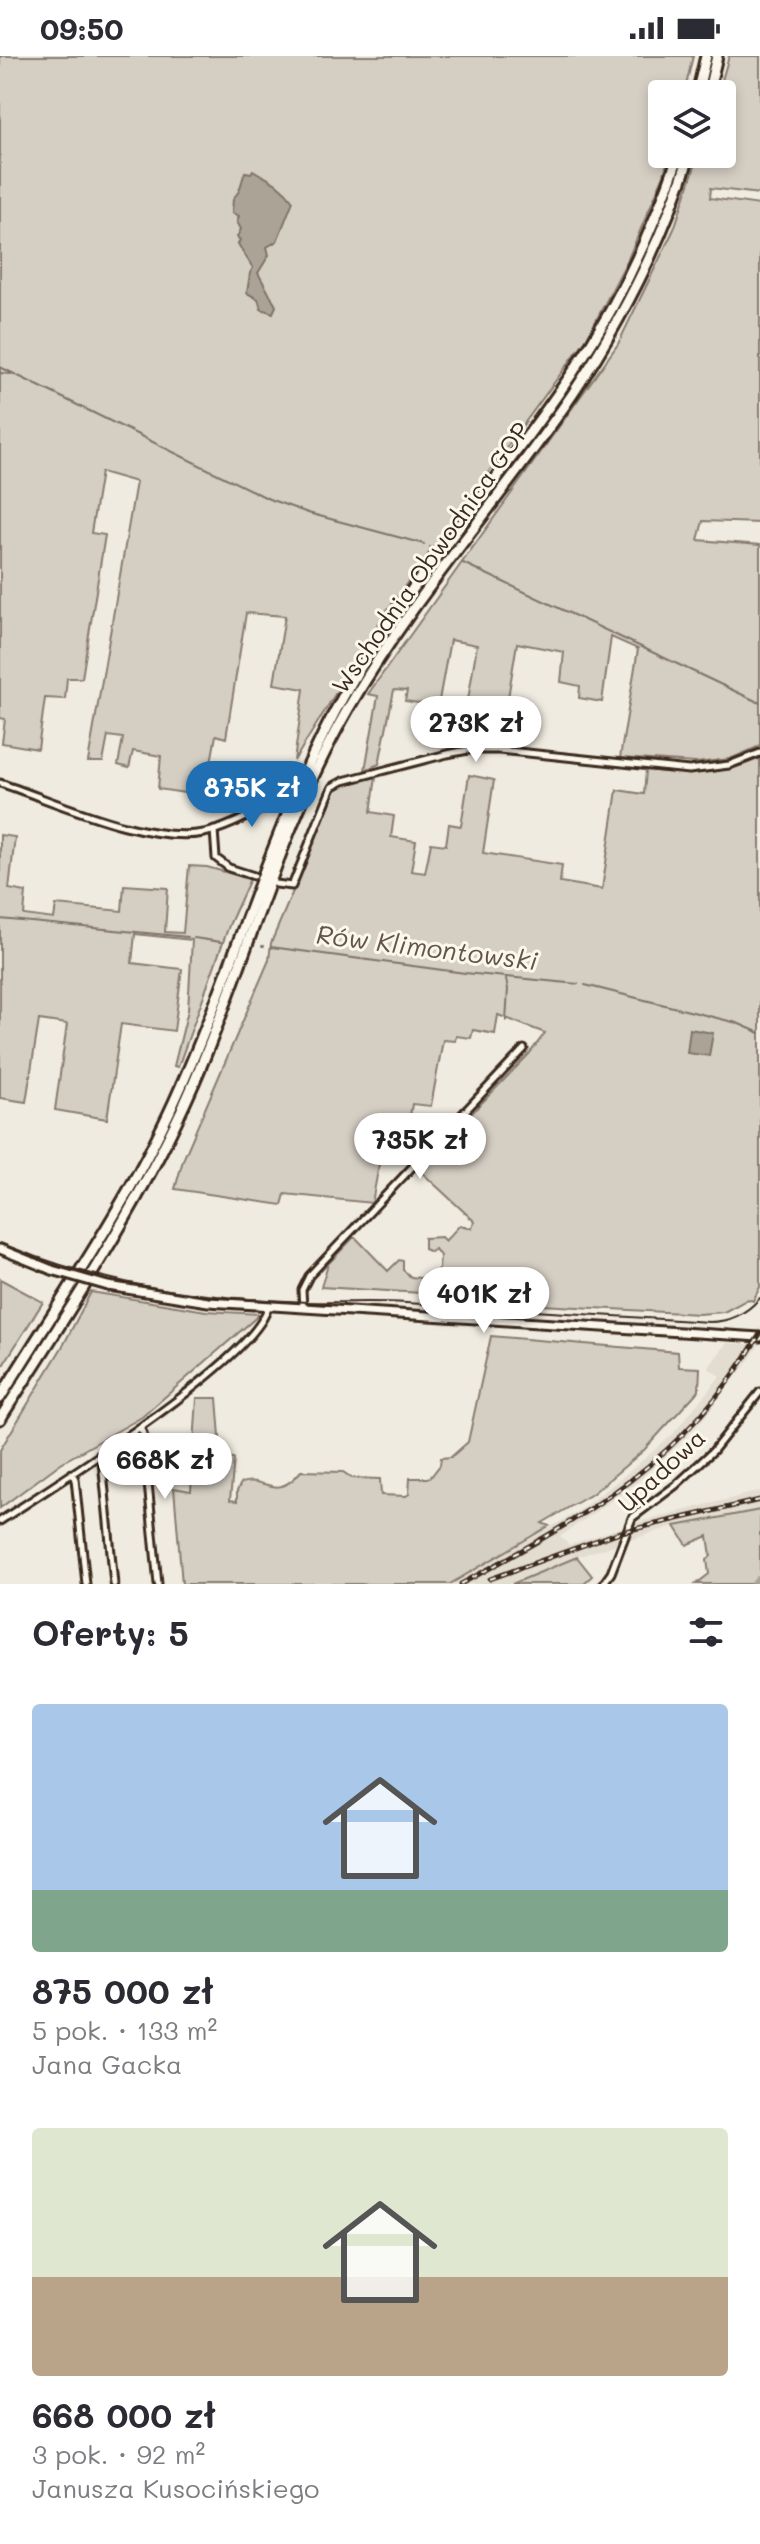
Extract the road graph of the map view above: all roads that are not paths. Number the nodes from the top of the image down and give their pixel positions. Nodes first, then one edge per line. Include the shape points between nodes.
1 (706, 56) edge
2 (717, 56) edge
3 (700, 80) edge
4 (711, 80) edge
5 (673, 168) edge
6 (685, 168) edge
7 (760, 753) edge
8 (0, 783) edge
9 (278, 801) dead end
10 (214, 830) junction
11 (254, 876) dead end
12 (276, 884) dead end
13 (524, 1049) dead end
14 (0, 1249) edge
15 (268, 1306) junction
16 (303, 1308) junction
17 (760, 1337) edge
18 (760, 1392) edge
19 (0, 1398) edge
20 (0, 1419) edge
21 (140, 1428) junction
22 (99, 1455) junction
23 (72, 1473) junction
24 (0, 1521) edge
25 (86, 1584) edge
26 (114, 1584) edge
27 (158, 1584) edge
28 (603, 1584) edge

1 - 3 highway
2 - 4 highway
5 - 19 highway, Wschodnia Obwodnica GOP via 634,266 588,349 377,642 320,738 173,1105 127,1191
6 - 20 highway, Wschodnia Obwodnica GOP via 659,236 607,338 348,709 302,801 176,1121 129,1209
7 - 12 street via 716,768 675,770 468,750 343,781 332,787 292,886
8 - 10 street via 150,833
9 - 10 street
10 - 11 street via 216,858
13 - 16 street via 309,1276 302,1290
14 - 15 street, bridge via 108,1286 168,1298
15 - 16 street
15 - 21 street via 264,1320 242,1345
16 - 17 street
18 - 28 street, Upadowa via 713,1451 632,1518
21 - 22 street
21 - 27 street
22 - 23 street
22 - 26 street
23 - 24 street
23 - 25 street

